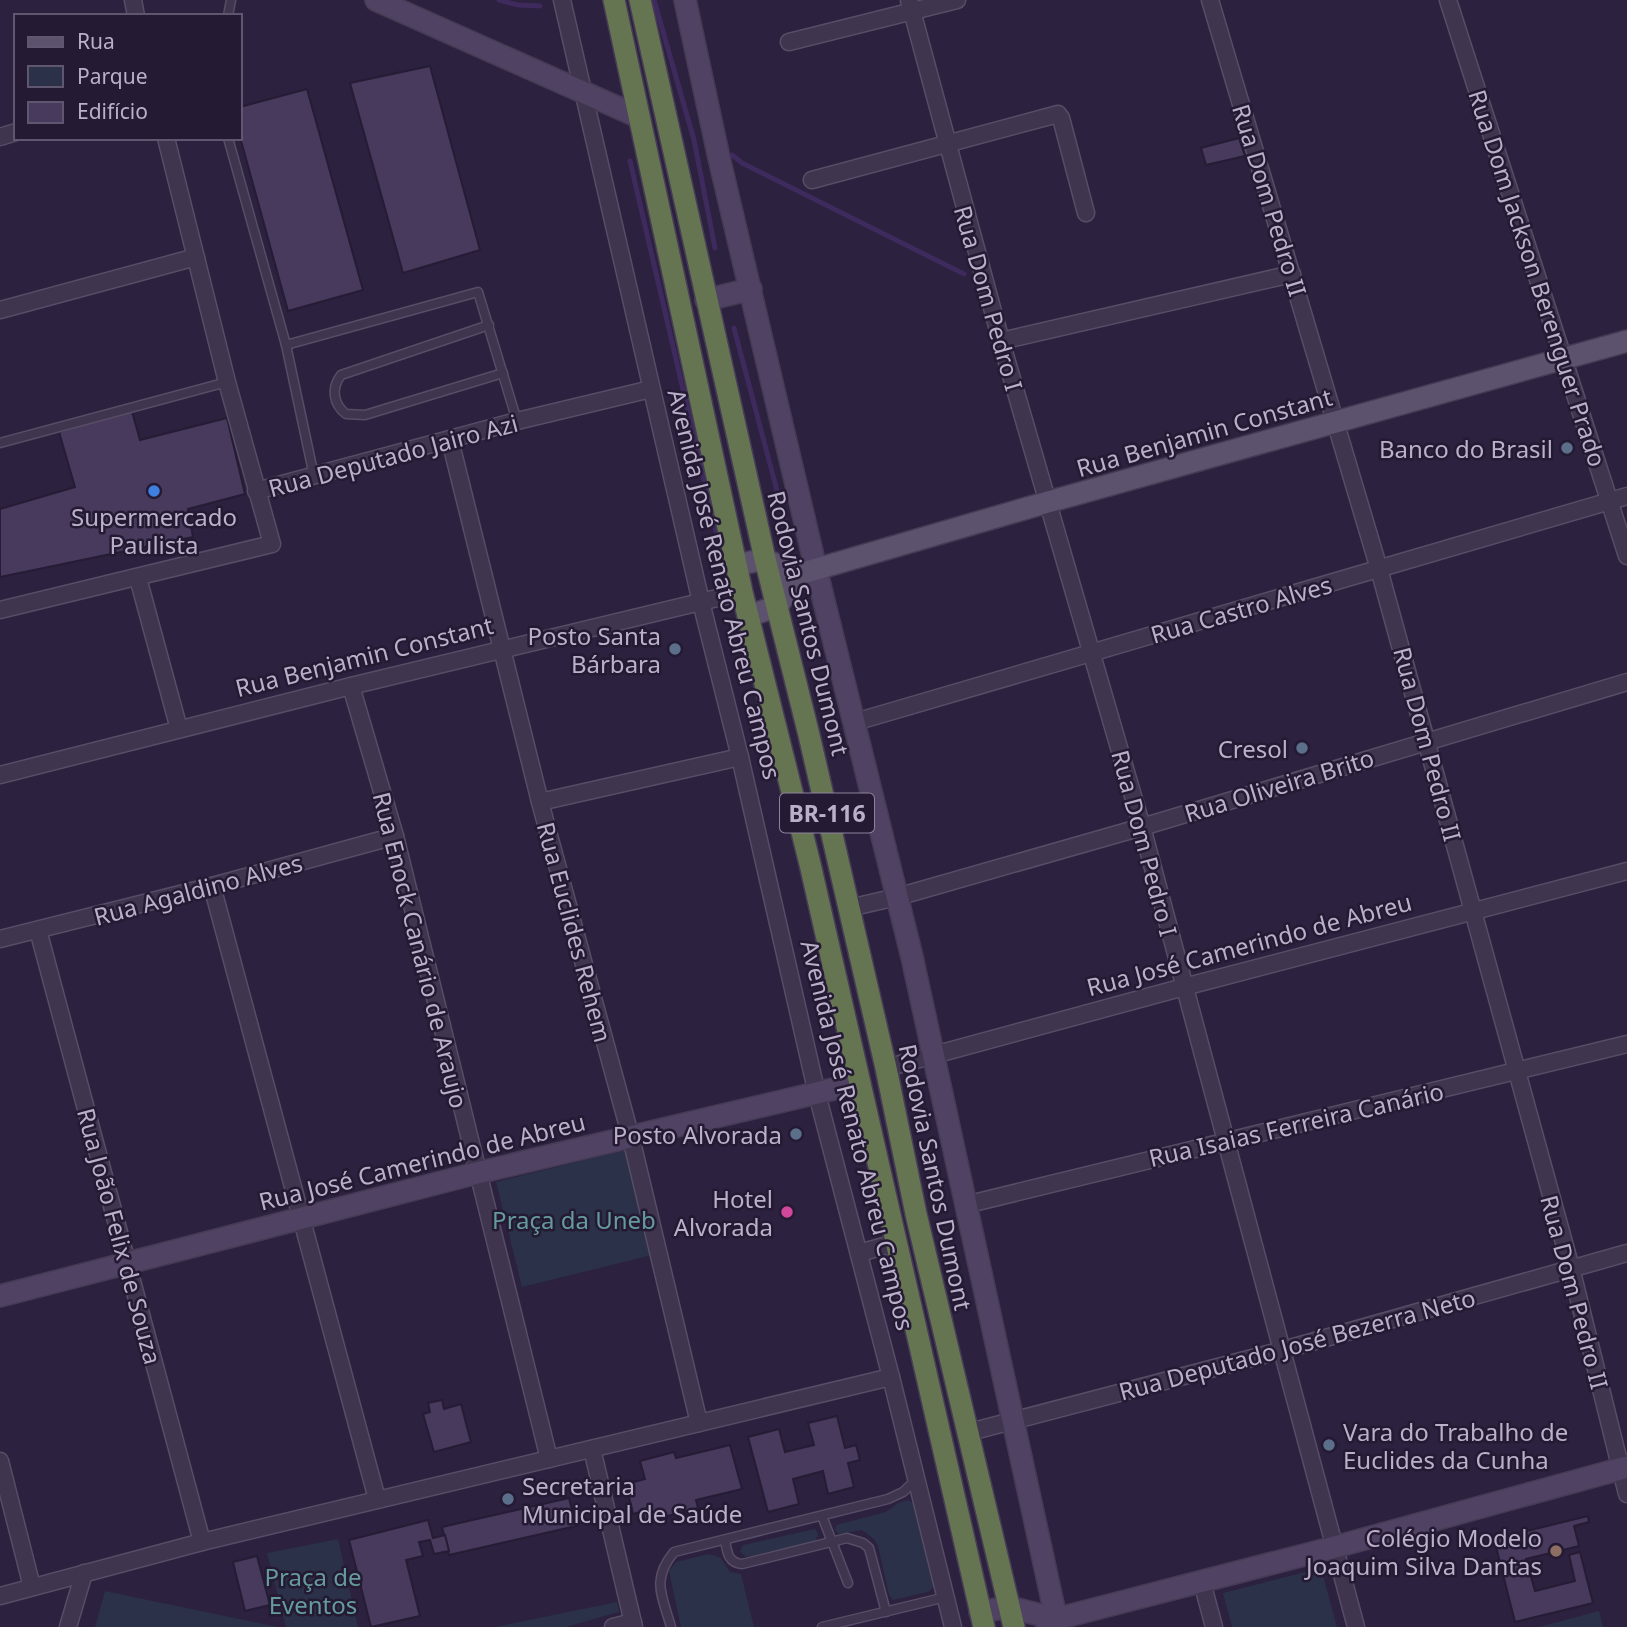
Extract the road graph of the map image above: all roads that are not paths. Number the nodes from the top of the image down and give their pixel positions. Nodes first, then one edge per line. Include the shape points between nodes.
1 (376, 0) edge
2 (562, 0) edge
3 (614, 0) edge
4 (640, 0) edge
5 (685, 0) edge
6 (957, 0) edge
7 (1210, 0) edge
8 (1448, 0) edge
9 (911, 6) edge
10 (789, 43) dead end
11 (583, 92) junction
12 (639, 117) junction
13 (167, 140) edge
14 (229, 140) edge
15 (946, 143) junction
16 (812, 180) dead end
17 (1086, 213) dead end
18 (196, 257) junction
19 (1293, 274) junction
20 (751, 289) junction
21 (706, 300) junction
22 (0, 310) edge
23 (489, 325) junction
24 (1000, 341) junction
25 (1627, 341) edge
26 (286, 345) junction
27 (1564, 360) junction
28 (503, 373) junction
29 (227, 382) junction
30 (651, 389) junction
31 (517, 421) junction
32 (1336, 422) junction
33 (450, 440) junction
34 (0, 443) edge
35 (314, 476) junction
36 (256, 491) junction
37 (1627, 496) edge
38 (1609, 501) junction
39 (1048, 502) junction
40 (1627, 556) edge
41 (765, 559) junction
42 (736, 565) junction
43 (1380, 569) junction
44 (806, 572) junction
45 (138, 578) junction
46 (742, 592) junction
47 (701, 602) junction
48 (778, 606) junction
49 (0, 610) edge
50 (748, 617) junction
51 (503, 650) junction
52 (1092, 653) junction
53 (1627, 682) edge
54 (351, 686) junction
55 (855, 722) junction
56 (179, 729) junction
57 (1427, 740) junction
58 (740, 757) junction
59 (0, 775) edge
60 (540, 802) junction
61 (1142, 827) junction
62 (395, 836) junction
63 (1627, 872) edge
64 (212, 886) junction
65 (897, 897) junction
66 (849, 908) junction
67 (1473, 912) junction
68 (38, 930) junction
69 (0, 940) edge
70 (1184, 987) junction
71 (1627, 1044) edge
72 (933, 1056) junction
73 (886, 1068) junction
74 (1516, 1072) junction
75 (859, 1083) junction
76 (817, 1094) junction
77 (631, 1138) junction
78 (1225, 1141) junction
79 (477, 1173) junction
80 (965, 1205) junction
81 (302, 1217) junction
82 (895, 1243) junction
83 (859, 1253) junction
84 (1627, 1253) edge
85 (128, 1263) junction
86 (1571, 1268) junction
87 (1, 1294) edge
88 (1283, 1350) junction
89 (891, 1377) junction
90 (1012, 1421) junction
91 (699, 1423) junction
92 (966, 1433) junction
93 (592, 1449) junction
94 (549, 1460) junction
95 (0, 1461) edge
96 (1624, 1468) edge
97 (917, 1479) junction
98 (1627, 1494) edge
99 (377, 1499) junction
100 (822, 1516) junction
101 (725, 1540) junction
102 (833, 1541) junction
103 (202, 1542) junction
104 (1335, 1547) junction
105 (84, 1573) junction
106 (1202, 1582) junction
107 (848, 1583) dead end
108 (32, 1587) junction
109 (0, 1596) edge
110 (946, 1597) junction
111 (886, 1612) junction
112 (1012, 1617) edge
113 (982, 1620) edge
114 (952, 1622) edge
115 (634, 1624) edge
116 (1054, 1624) edge
117 (68, 1627) edge
118 (613, 1627) edge
119 (671, 1627) edge
120 (822, 1627) edge
121 (1214, 1627) edge
122 (1356, 1627) edge

1 - 11 main road
2 - 11 street, Avenida José Renato Abreu Campos
3 - 12 highway, BR-116
4 - 21 highway, Rodovia Santos Dumont / BR-116
5 - 20 main road
6 - 9 street
7 - 19 street, Rua Dom Pedro II
8 - 27 street, Rua Dom Jackson Berenguer Prado
9 - 10 street
9 - 15 street, Rua Dom Pedro I
11 - 12 main road
11 - 30 street, Avenida José Renato Abreu Campos
12 - 42 highway, BR-116
13 - 18 street
14 - 26 lane
15 - 16 street
15 - 17 street via 1058,114
15 - 24 street, Rua Dom Pedro I
18 - 22 street
18 - 29 street
19 - 24 street
19 - 32 street, Rua Dom Pedro II
20 - 21 main road
20 - 44 main road
21 - 41 highway, Rodovia Santos Dumont / BR-116
23 - 26 lane via 481,295 475,292
23 - 28 lane
23 - 28 lane via 341,375 335,402 346,414 365,415
24 - 39 street, Rua Dom Pedro I
25 - 27 main road, Rua Benjamin Constant
26 - 35 lane
27 - 32 main road, Rua Benjamin Constant
27 - 38 street, Rua Dom Jackson Berenguer Prado
28 - 31 lane
29 - 34 lane
29 - 36 street
30 - 31 street, Rua Deputado Jairo Azi
30 - 47 street, Avenida José Renato Abreu Campos
31 - 33 street, Rua Deputado Jairo Azi
32 - 39 main road, Rua Benjamin Constant
32 - 43 street, Rua Dom Pedro II
33 - 35 street, Rua Deputado Jairo Azi
33 - 51 street, Rua Euclides Rehem
35 - 36 street, Rua Deputado Jairo Azi
36 - 45 street, Rua Deputado Jairo Azi via 272,544
37 - 38 street, Rua Castro Alves
38 - 40 street, Rua Dom Jackson Berenguer Prado
38 - 43 street, Rua Castro Alves
39 - 44 main road, Rua Benjamin Constant
39 - 52 street, Rua Dom Pedro I
41 - 42 main road
41 - 44 main road
41 - 48 highway, Rodovia Santos Dumont / BR-116
42 - 46 highway, BR-116
43 - 52 street, Rua Castro Alves
43 - 57 street, Rua Dom Pedro II
44 - 48 main road
44 - 55 main road
45 - 49 street, Rua Deputado Jairo Azi
45 - 56 street
46 - 47 street, Rua Benjamin Constant
46 - 50 highway, BR-116
47 - 51 street, Rua Benjamin Constant
47 - 58 street, Avenida José Renato Abreu Campos
48 - 50 main road
48 - 66 highway, Rodovia Santos Dumont / BR-116
50 - 75 highway, BR-116
51 - 54 street, Rua Benjamin Constant
51 - 60 street, Rua Euclides Rehem
52 - 55 street, Rua Castro Alves
52 - 61 street, Rua Dom Pedro I
53 - 57 street, Rua Oliveira Brito
54 - 56 street, Rua Benjamin Constant
54 - 62 street, Rua Enock Canário de Araujo
55 - 65 main road
56 - 59 street, Rua Benjamin Constant
57 - 61 street, Rua Oliveira Brito
57 - 67 street, Rua Dom Pedro II
58 - 60 street
58 - 76 street, Avenida José Renato Abreu Campos
60 - 77 street, Rua Euclides Rehem
61 - 65 street, Rua Oliveira Brito
61 - 70 street, Rua Dom Pedro I
62 - 64 street, Rua Agaldino Alves
62 - 79 street, Rua Enock Canário de Araujo
63 - 67 street, Rua José Camerindo de Abreu
64 - 68 street, Rua Agaldino Alves
64 - 81 street
65 - 66 street, Rua Oliveira Brito
65 - 72 main road
66 - 73 highway, Rodovia Santos Dumont / BR-116
67 - 70 street, Rua José Camerindo de Abreu
67 - 74 street, Rua Dom Pedro II
68 - 69 street, Rua Agaldino Alves
68 - 85 street, Rua João Felix de Souza
70 - 72 street, Rua José Camerindo de Abreu
70 - 78 street, Rua Dom Pedro I
71 - 74 street, Rua Isaias Ferreira Canário
72 - 73 street, Rua José Camerindo de Abreu
72 - 80 main road
73 - 92 highway, Rodovia Santos Dumont / BR-116
74 - 78 street, Rua Isaias Ferreira Canário
74 - 86 street, Rua Dom Pedro II
75 - 76 main road, Rua José Camerindo de Abreu
75 - 82 highway, BR-116
76 - 77 main road, Rua José Camerindo de Abreu
76 - 83 street, Avenida José Renato Abreu Campos
77 - 79 main road, Rua José Camerindo de Abreu
77 - 91 street, Rua Euclides Rehem
78 - 80 street, Rua Isaias Ferreira Canário
78 - 88 street, Rua Dom Pedro I
79 - 81 main road, Rua José Camerindo de Abreu
79 - 94 street, Rua Enock Canário de Araujo
80 - 90 main road
81 - 85 main road, Rua José Camerindo de Abreu
81 - 99 street
82 - 83 street
82 - 113 highway, BR-116
83 - 89 street, Avenida José Renato Abreu Campos
84 - 86 street, Rua Deputado José Bezerra Neto
85 - 87 main road, Rua José Camerindo de Abreu
85 - 103 street, Rua João Felix de Souza
86 - 88 street, Rua Deputado José Bezerra Neto
86 - 96 street, Rua Dom Pedro II
88 - 90 street, Rua Deputado José Bezerra Neto
88 - 104 street, Rua Dom Pedro I
89 - 91 street
89 - 97 street, Avenida José Renato Abreu Campos
90 - 92 street, Rua Deputado José Bezerra Neto
90 - 116 main road
91 - 93 street
92 - 112 highway, Rodovia Santos Dumont / BR-116
93 - 94 street
93 - 115 street
94 - 99 street
95 - 108 street
96 - 98 street, Rua Dom Pedro II
96 - 104 main road
97 - 100 lane via 888,1499
97 - 110 street, Avenida José Renato Abreu Campos
99 - 103 street
100 - 101 lane
100 - 102 lane
101 - 102 lane via 729,1558 742,1564
101 - 119 lane via 674,1552 667,1561 659,1583
102 - 107 lane
102 - 111 lane via 855,1539 869,1548
103 - 105 street
104 - 106 main road
104 - 122 street, Rua Dom Pedro I
105 - 108 street
105 - 117 street
106 - 116 main road
106 - 121 street
108 - 109 street
110 - 111 lane
110 - 114 street, Avenida José Renato Abreu Campos
111 - 120 lane
112 - 113 main road
112 - 116 main road
113 - 114 street
115 - 118 street

